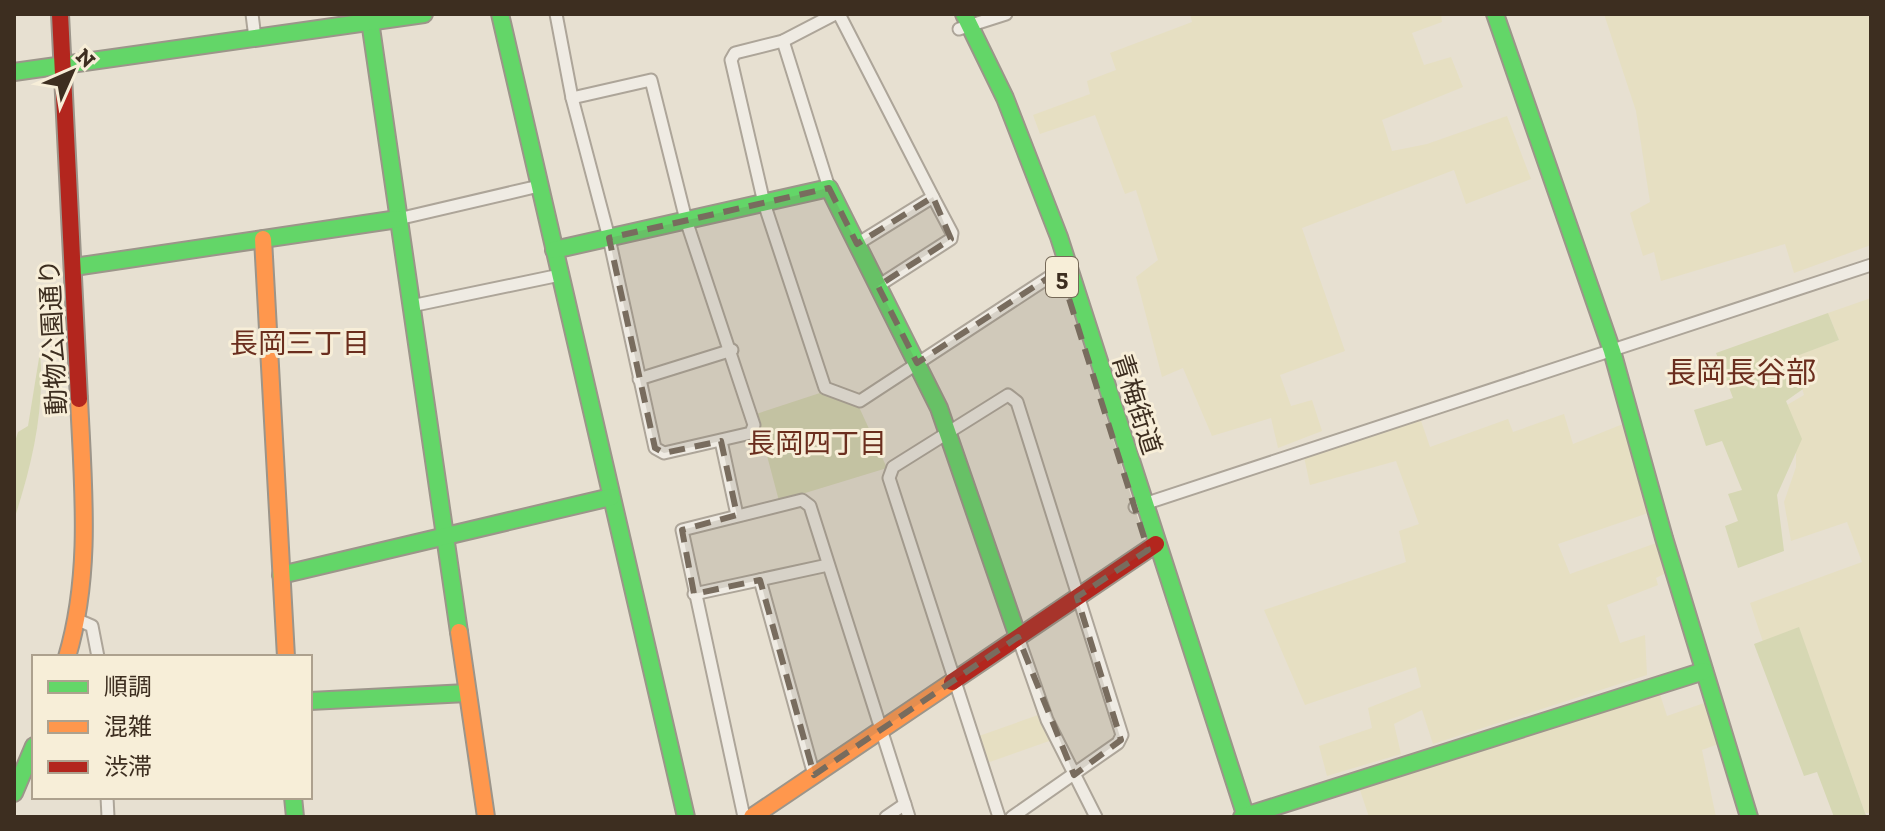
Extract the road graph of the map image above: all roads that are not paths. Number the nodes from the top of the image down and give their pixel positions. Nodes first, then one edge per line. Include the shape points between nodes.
1 (60, 14) edge
2 (252, 14) edge
3 (424, 14) edge
4 (500, 14) edge
5 (556, 14) edge
6 (837, 14) edge
7 (1006, 14) edge
8 (1495, 14) edge
9 (370, 21) junction
10 (961, 21) edge
11 (255, 38) junction
12 (783, 41) junction
13 (63, 66) junction
14 (14, 72) edge
15 (572, 98) junction
16 (539, 186) junction
17 (829, 188) junction
18 (933, 197) junction
19 (764, 203) junction
20 (398, 219) junction
21 (686, 220) junction
22 (609, 238) junction
23 (263, 239) junction
24 (857, 244) junction
25 (554, 250) junction
26 (1871, 265) edge
27 (74, 267) junction
28 (1060, 270) junction
29 (560, 275) junction
30 (878, 286) junction
31 (411, 306) junction
32 (732, 350) junction
33 (1612, 351) junction
34 (917, 363) junction
35 (639, 379) junction
36 (948, 432) junction
37 (721, 441) junction
38 (611, 497) junction
39 (1140, 506) junction
40 (737, 515) junction
41 (446, 537) junction
42 (1152, 547) junction
43 (828, 565) junction
44 (281, 575) junction
45 (760, 580) junction
46 (694, 594) junction
47 (1077, 597) junction
48 (78, 620) junction
49 (1018, 637) junction
50 (68, 655) edge
51 (98, 655) edge
52 (286, 655) edge
53 (1704, 671) junction
54 (955, 680) junction
55 (467, 693) junction
56 (312, 701) edge
57 (882, 729) junction
58 (32, 751) edge
59 (814, 775) junction
60 (1074, 775) junction
61 (14, 793) edge
62 (905, 804) junction
63 (486, 817) edge
64 (686, 817) edge
65 (744, 817) edge
66 (752, 817) edge
67 (886, 817) edge
68 (909, 817) edge
69 (999, 817) edge
70 (1012, 817) edge
71 (1096, 817) edge
72 (1233, 817) edge
73 (1244, 817) edge
74 (1749, 817) edge

1 - 13 street, 動物公園通り
2 - 11 street
3 - 9 street
4 - 16 street
5 - 15 street
6 - 12 street
6 - 18 street
7 - 10 street
8 - 33 street
9 - 11 street
9 - 20 street
10 - 28 street, 青梅街道 / 5 via 1025,164
10 - 39 street, 青梅街道 / 5 via 1005,98 1045,198
11 - 13 street
12 - 17 street
12 - 19 street via 731,55
13 - 14 street
13 - 27 street, 動物公園通り
15 - 21 street via 651,80
15 - 22 street
16 - 20 street
16 - 25 street
17 - 19 street
17 - 24 street
18 - 24 street
18 - 30 street via 951,239
19 - 21 street
19 - 34 street via 825,388 860,401
20 - 23 street
20 - 31 street
21 - 22 street
21 - 32 street
22 - 25 street
22 - 35 street
23 - 27 street
23 - 44 street
24 - 30 street
25 - 29 street
26 - 33 street
27 - 48 street, 動物公園通り via 85,530
28 - 34 street
28 - 39 street, 青梅街道 / 5
29 - 31 street
29 - 38 street
30 - 34 street
31 - 41 street
32 - 35 street
32 - 37 street via 754,425 751,433
33 - 39 street
33 - 53 street
34 - 36 street
35 - 37 street via 659,453
36 - 47 street via 1003,396 1012,396
36 - 49 street
36 - 54 street via 893,467 889,478
37 - 40 street
38 - 41 street
38 - 64 street
39 - 42 street, 青梅街道 / 5
40 - 43 street via 807,501
40 - 46 street via 682,530
41 - 44 street
41 - 55 street
42 - 47 street
42 - 72 street, 青梅街道 / 5
42 - 73 street, 青梅街道 / 5
43 - 45 street
43 - 57 street
44 - 52 street
45 - 46 street
45 - 59 street
46 - 65 street
47 - 49 street
47 - 60 street via 1122,735
48 - 50 street, 動物公園通り
48 - 51 street via 92,626
49 - 54 street
49 - 60 street via 1047,720
53 - 73 street
53 - 74 street
54 - 57 street
54 - 69 street
55 - 56 street
55 - 63 street
57 - 59 street
57 - 62 street
58 - 61 street
59 - 66 street
60 - 70 street
60 - 71 street
62 - 67 street
62 - 68 street

